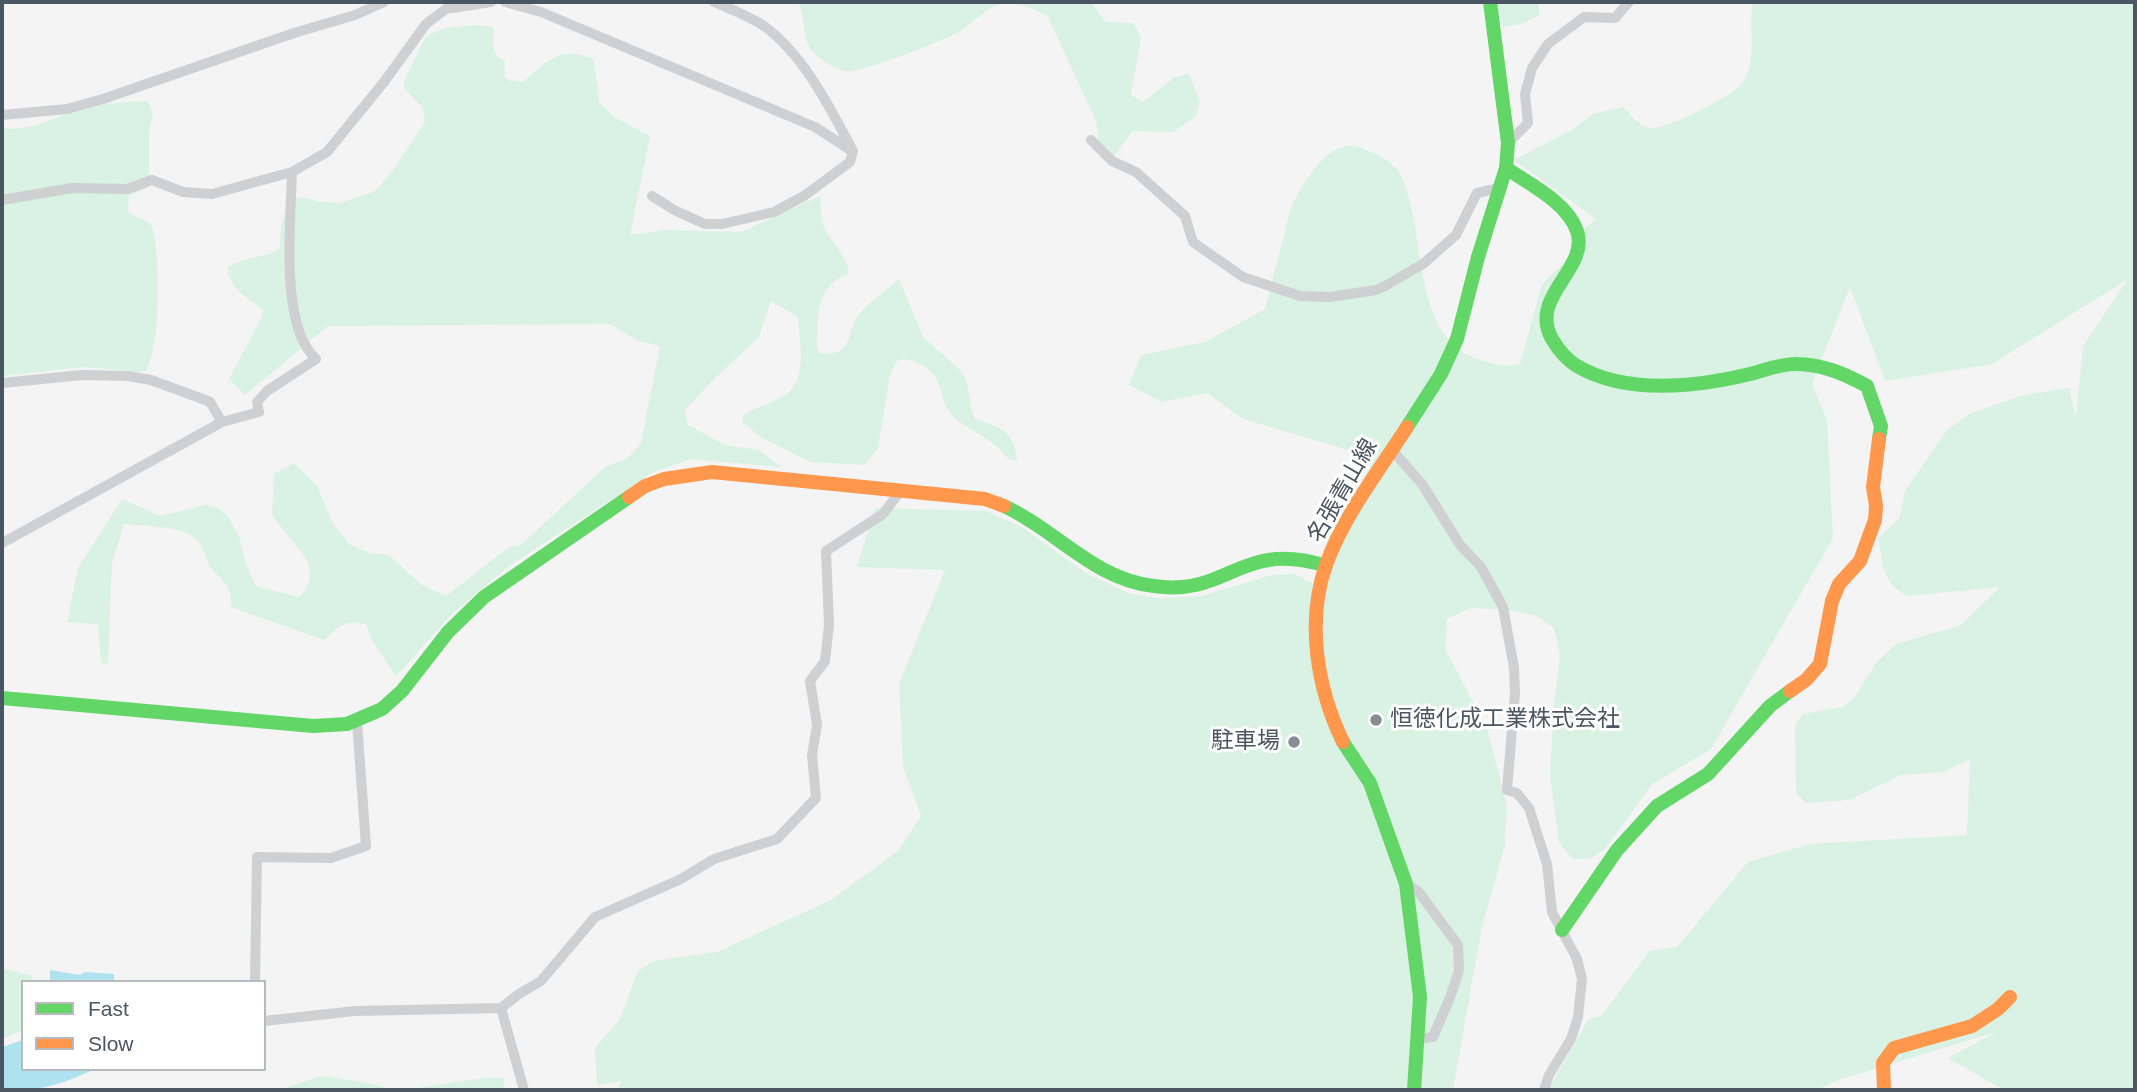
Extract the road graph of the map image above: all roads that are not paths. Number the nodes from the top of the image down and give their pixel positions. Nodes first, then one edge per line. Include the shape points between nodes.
1 (383, 2) edge
2 (491, 2) edge
3 (505, 2) edge
4 (715, 2) edge
5 (1490, 2) edge
6 (1629, 2) edge
7 (542, 7) edge
8 (2, 115) edge
9 (1091, 140) dead end
10 (1508, 143) junction
11 (853, 151) junction
12 (1506, 168) junction
13 (292, 172) junction
14 (1499, 188) junction
15 (652, 196) dead end
16 (2, 200) edge
17 (2, 383) edge
18 (222, 422) junction
19 (1392, 450) junction
20 (902, 489) junction
21 (2, 543) edge
22 (1326, 566) junction
23 (2, 698) edge
24 (357, 722) junction
25 (1406, 884) junction
26 (1562, 930) junction
27 (255, 980) edge
28 (2010, 997) dead end
29 (501, 1008) junction
30 (266, 1021) edge
31 (1419, 1039) junction
32 (521, 1081) edge
33 (1415, 1090) edge
34 (1544, 1090) edge
35 (1884, 1090) edge

1 - 8 street via 103,99 67,109
2 - 13 street via 446,9 426,24 327,152
3 - 7 street
4 - 11 street via 763,25 776,37 800,63
5 - 10 street, 名張青山線
6 - 10 street via 1615,18 1584,17 1548,44 1532,68 1525,94 1528,123
7 - 11 street via 815,127
9 - 14 street via 1185,216 1193,242 1243,277 1300,296 1330,297 1385,286 1447,244 1477,193
10 - 12 street, 名張青山線
11 - 15 street via 850,162 804,196 774,212 722,224 705,224
12 - 14 street, 名張青山線
12 - 26 street via 1541,189 1578,232 1577,252 1545,317 1552,341 1569,360 1597,375 1625,382 1676,385 1721,380 1781,365 1834,369 1867,386 1881,426 1872,487 1875,520 1860,561 1839,584 1832,601 1820,664 1770,706 1708,774 1657,806 1617,850
13 - 16 street via 212,194 183,192 152,180 127,189 72,188
13 - 18 street via 290,289 299,332 316,359 267,391 257,402 259,412
14 - 19 street, 名張青山線 via 1457,339 1441,374
17 - 18 street via 82,375 128,376 209,402
18 - 21 street
19 - 22 street, 名張青山線 via 1348,520
19 - 26 street via 1481,567 1503,607 1515,693 1507,790 1517,793 1529,808 1547,864 1552,912
20 - 22 street via 1007,506 1100,569 1140,584 1176,587 1203,583 1269,560 1305,560
20 - 24 street via 710,471 655,482 491,592 448,632 393,701
20 - 29 street via 883,514 826,551 829,625 825,661 810,681 817,724 812,755 816,798 777,839 714,859 681,879 595,917 541,981
22 - 25 street, 名張青山線 via 1316,617 1323,691 1342,740 1370,783
23 - 24 street via 313,726
24 - 27 street via 366,846 331,858 257,857
25 - 31 street, 名張青山線 via 1420,998
25 - 31 street via 1418,891 1458,945 1459,970 1451,995 1433,1037
26 - 34 street via 1577,959 1581,1001 1571,1039
28 - 35 street via 1986,1019 1958,1033 1895,1048 1883,1063
29 - 30 street via 367,1011
29 - 32 street
31 - 33 street, 名張青山線

